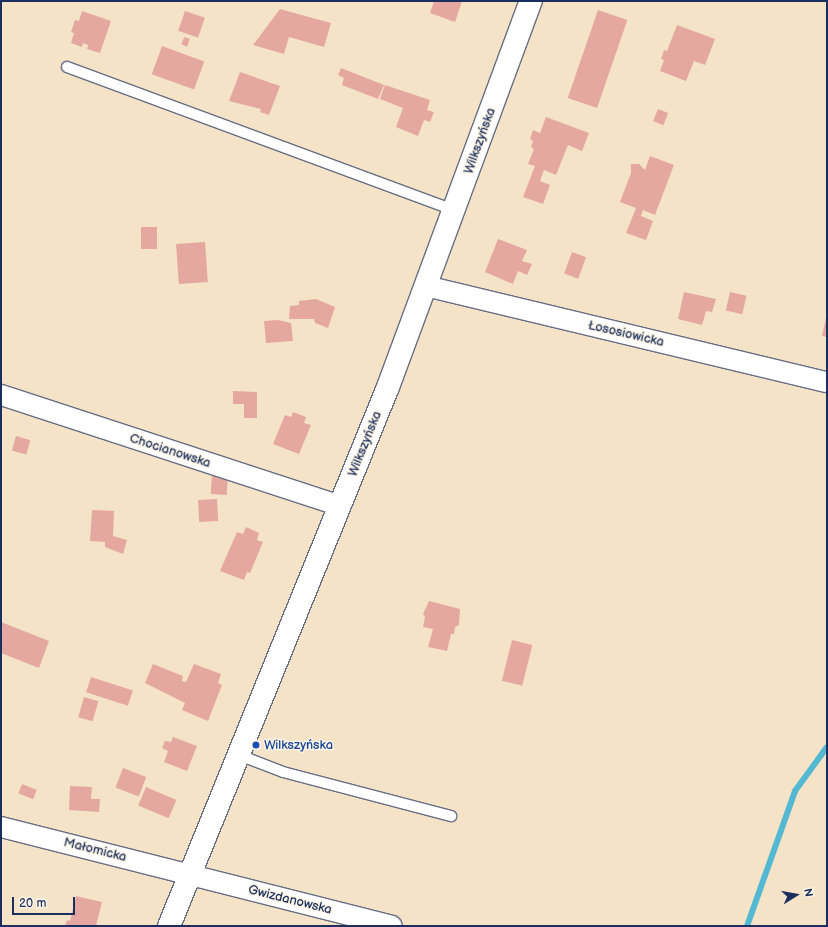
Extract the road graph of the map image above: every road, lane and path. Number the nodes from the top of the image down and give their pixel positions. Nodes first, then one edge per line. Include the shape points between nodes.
1 (531, 1) edge
2 (68, 67) dead end
3 (454, 210) junction
4 (426, 286) junction
5 (827, 382) edge
6 (1, 395) edge
7 (340, 506) junction
8 (239, 755) junction
9 (451, 816) dead end
10 (1, 827) edge
11 (189, 874) junction
12 (169, 926) edge
13 (392, 926) edge

1 - 3 street, Wilkszyńska
2 - 3 lane
3 - 4 street, Wilkszyńska
4 - 5 street, Łososiowicka
4 - 7 street, Wilkszyńska
6 - 7 street, Chocianowska
7 - 8 street, Wilkszyńska
8 - 9 lane via 284,772
8 - 11 street, Wilkszyńska
10 - 11 street, Małomicka
11 - 12 street, Wilkszyńska
11 - 13 street, Gwizdanowska

